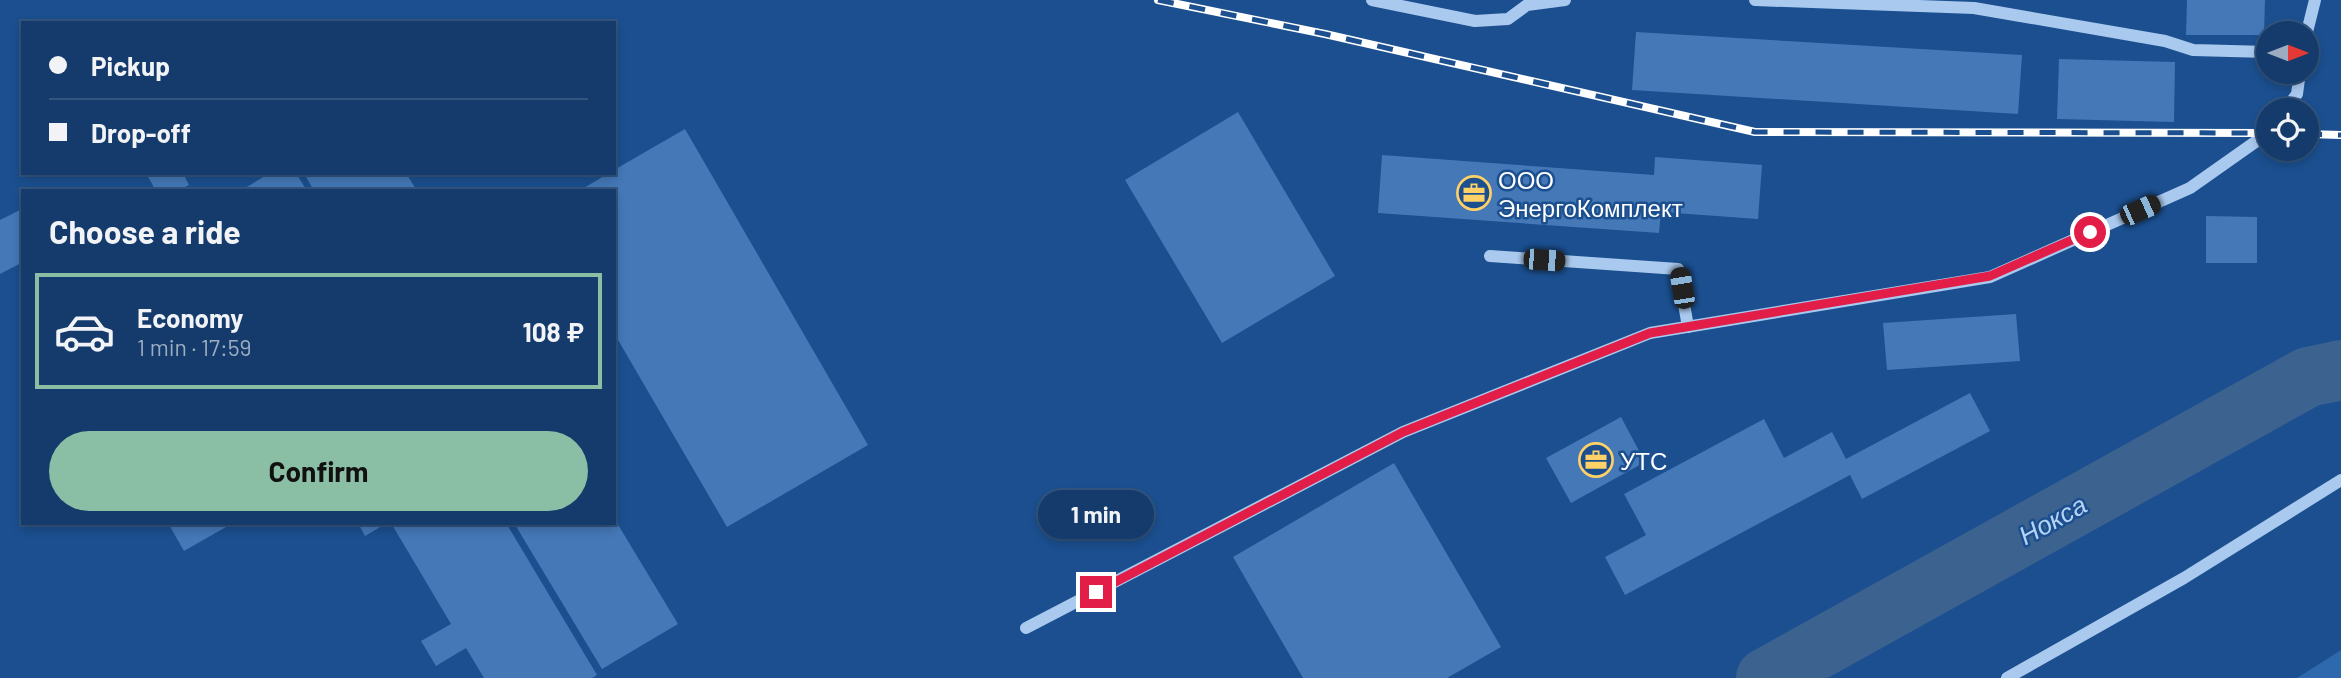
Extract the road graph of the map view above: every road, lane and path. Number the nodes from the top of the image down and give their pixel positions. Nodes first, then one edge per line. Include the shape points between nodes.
1 (1372, 0) edge
2 (1565, 0) edge
3 (1755, 0) edge
4 (2315, 0) edge
5 (2310, 21) edge
6 (2256, 52) edge
7 (2256, 141) edge
8 (1490, 256) dead end
9 (1688, 327) junction
10 (2341, 480) edge
11 (1026, 628) dead end
12 (2007, 678) edge

1 - 2 lane via 1475,21 1508,19 1527,5
3 - 6 lane via 1974,8 2165,41 2193,50
4 - 5 lane
7 - 9 lane via 2190,188 1990,276
8 - 9 lane via 1678,269
9 - 11 lane via 1650,333 1403,432
10 - 12 lane via 2183,578

